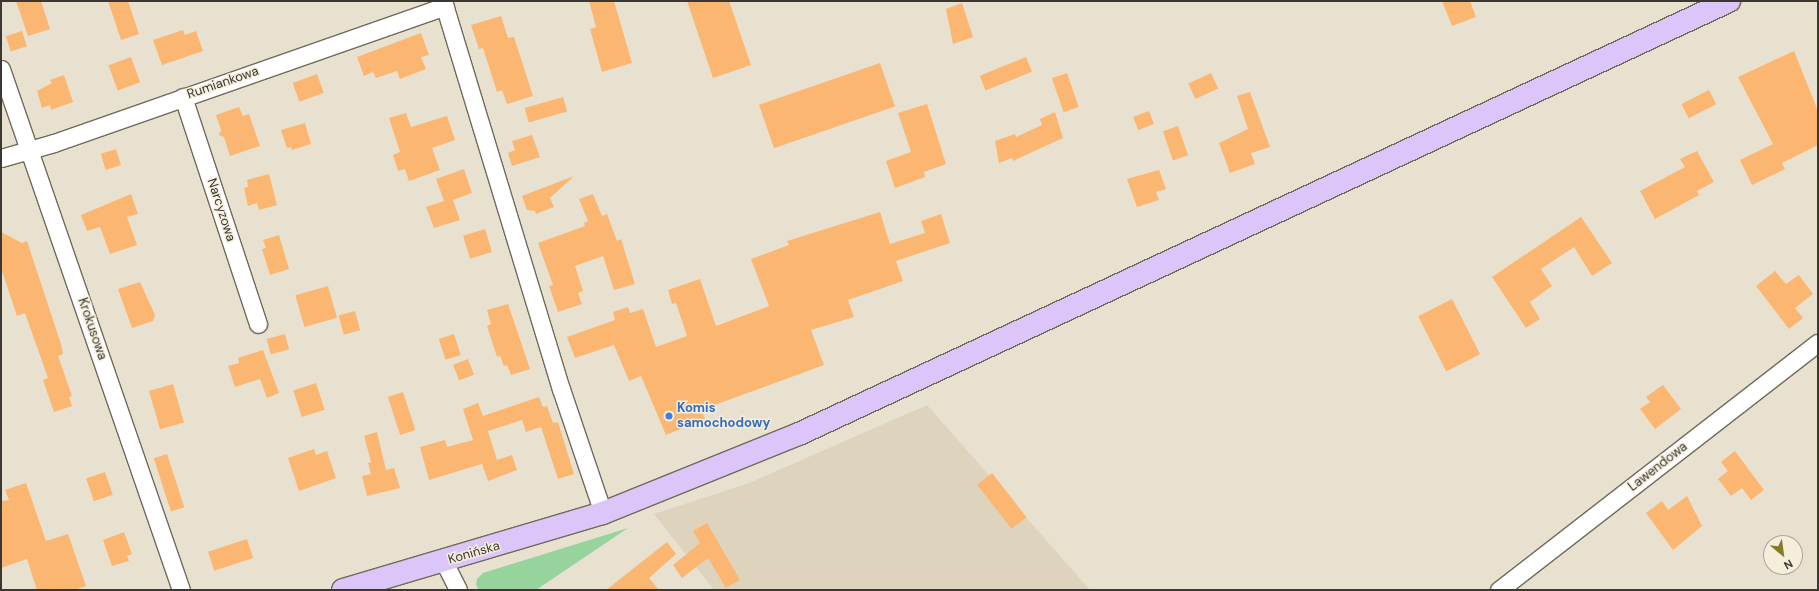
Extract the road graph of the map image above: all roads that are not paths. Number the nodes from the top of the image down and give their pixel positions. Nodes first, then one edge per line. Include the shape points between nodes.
1 (1729, 1) edge
2 (444, 4) edge
3 (1, 69) edge
4 (183, 97) junction
5 (29, 151) junction
6 (1, 158) edge
7 (258, 324) dead end
8 (1818, 343) edge
9 (603, 513) junction
10 (444, 562) junction
11 (181, 590) edge
12 (343, 590) edge
13 (458, 590) edge
14 (1499, 590) edge

1 - 9 main road, Konińska via 916,381 723,466
2 - 4 street, Rumiankowa
2 - 9 street via 559,381
3 - 5 street, Krokusowa
4 - 5 street, Rumiankowa
4 - 7 street, Narcyzowa
5 - 6 street, Rumiankowa
5 - 11 street, Krokusowa
8 - 14 street, Lawendowa
9 - 10 main road, Konińska
10 - 12 main road, Konińska
10 - 13 street

